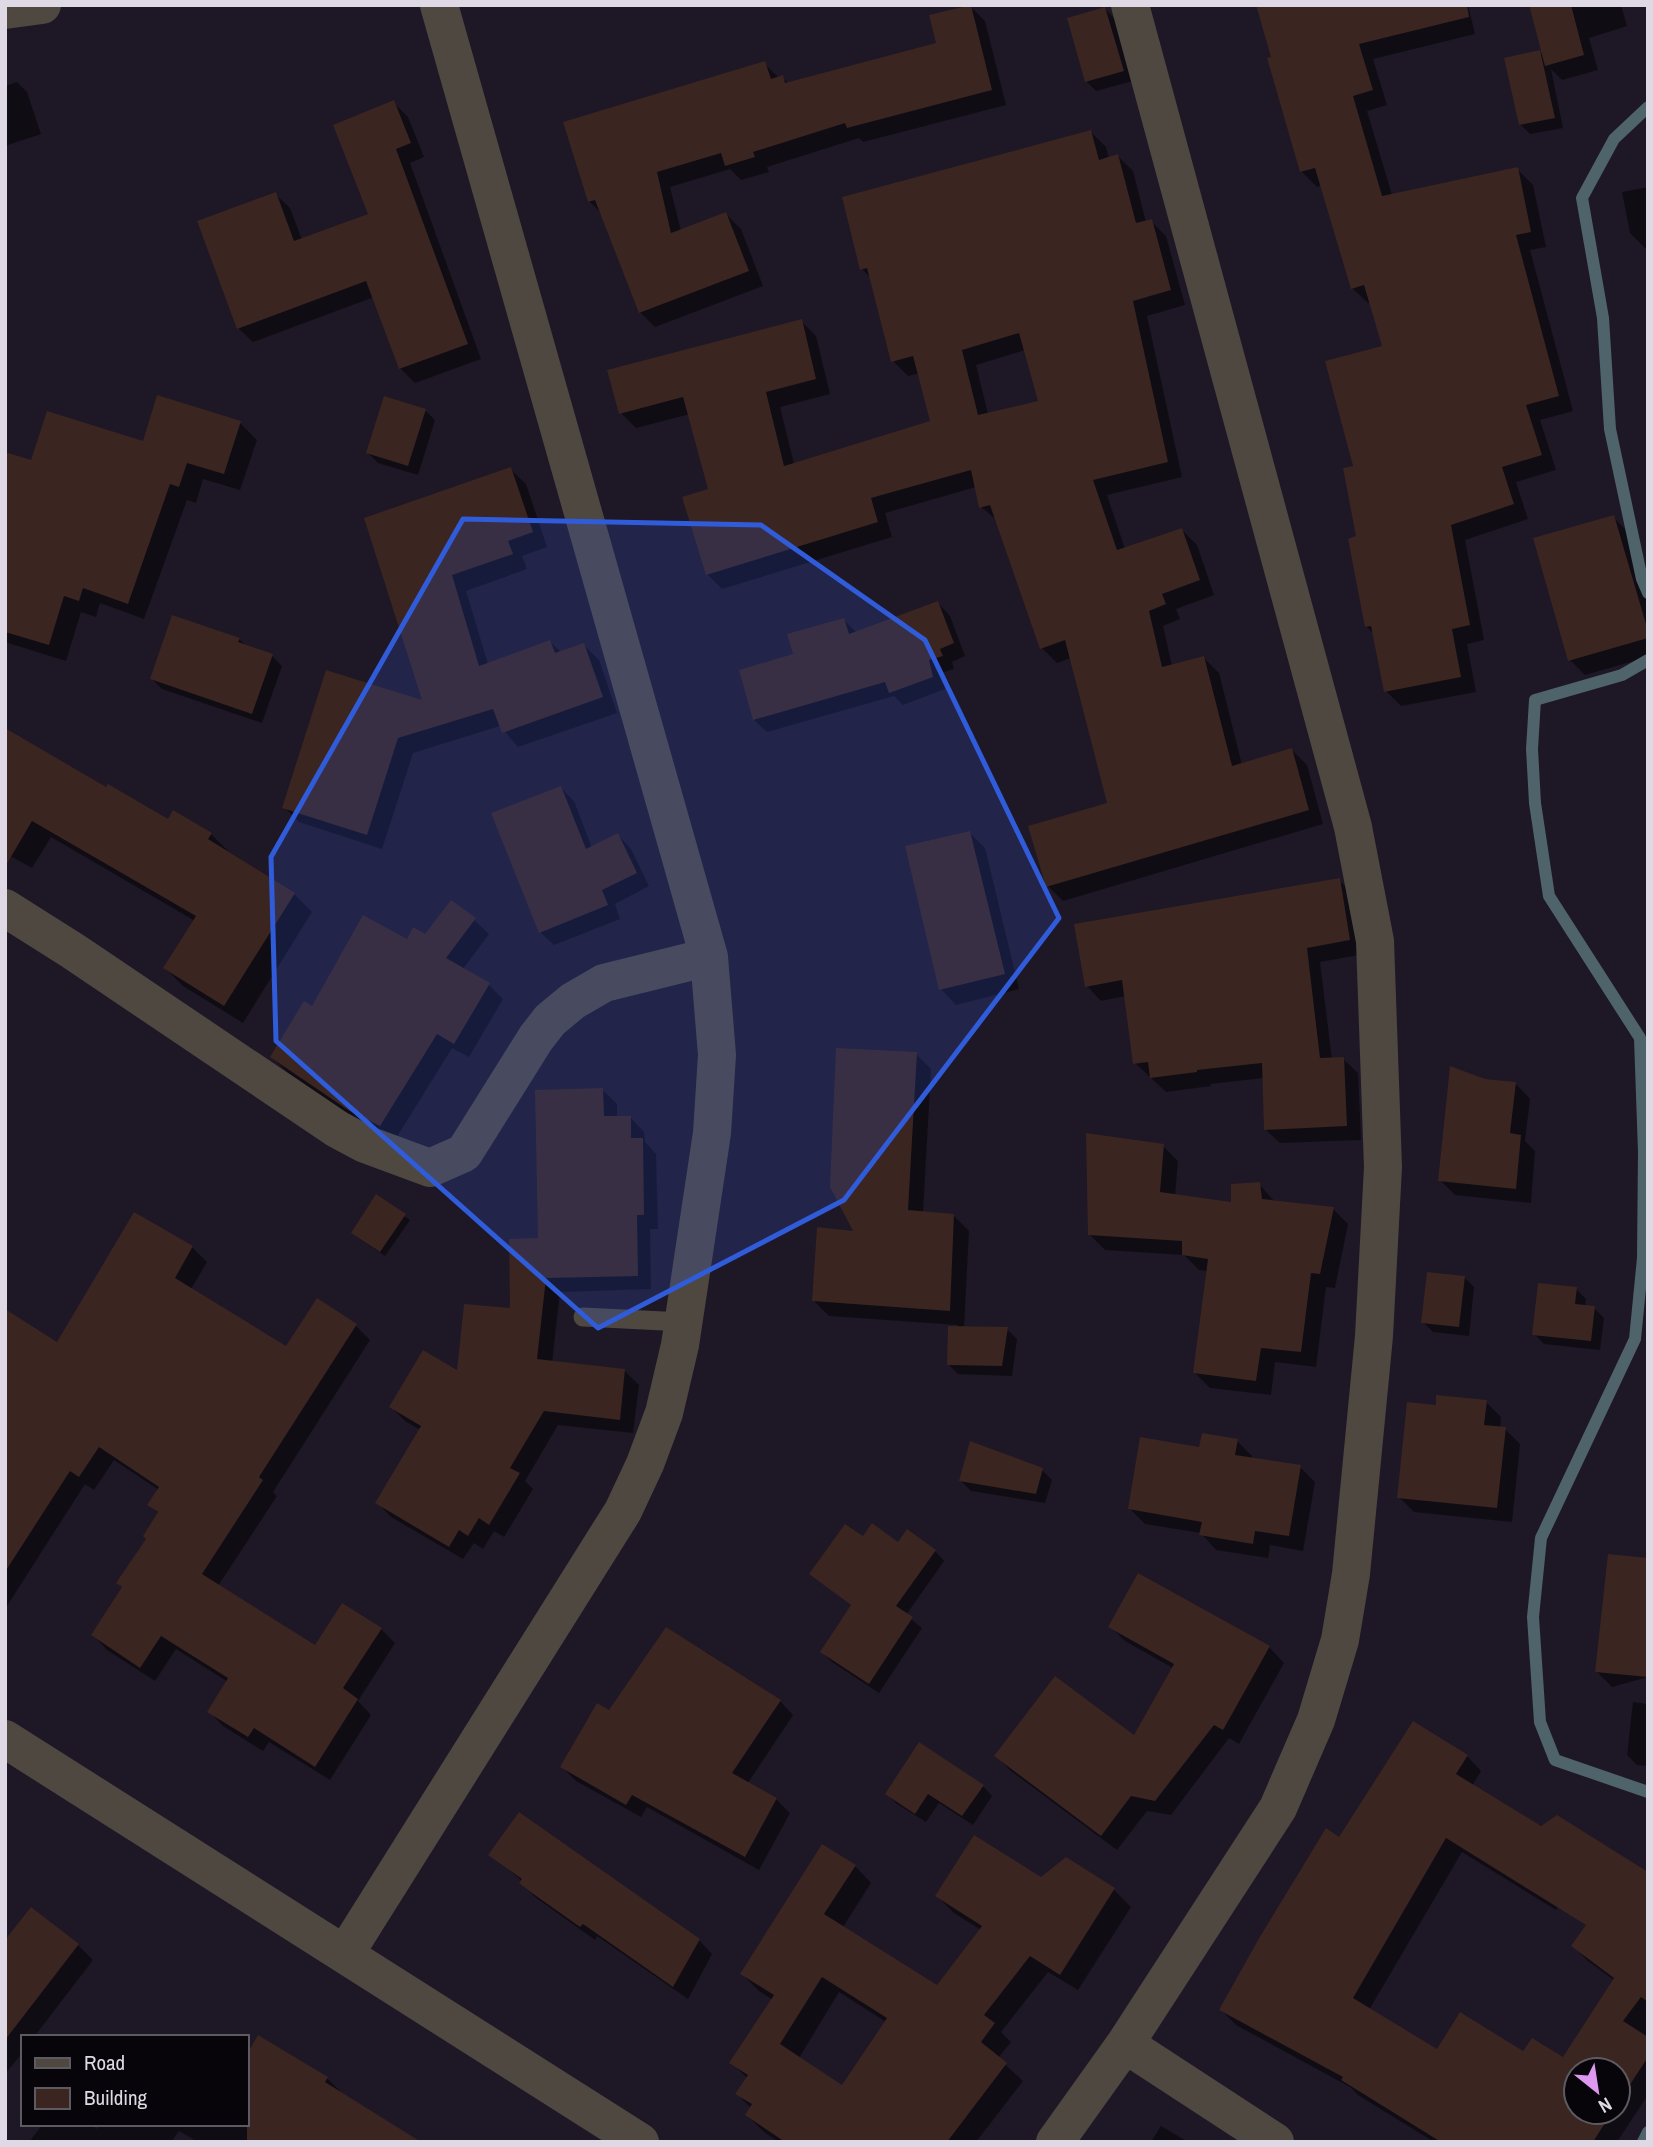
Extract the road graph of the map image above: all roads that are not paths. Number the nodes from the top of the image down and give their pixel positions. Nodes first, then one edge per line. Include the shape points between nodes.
1 (42, 5) edge
2 (439, 5) edge
3 (1130, 5) edge
4 (5, 10) edge
5 (5, 908) edge
6 (709, 957) junction
7 (583, 1317) dead end
8 (684, 1322) junction
9 (5, 1739) edge
10 (345, 1955) junction
11 (1125, 2045) junction
12 (640, 2142) edge
13 (1055, 2142) edge
14 (1275, 2142) edge

1 - 4 street
2 - 6 street
3 - 11 street via 1353,827 1376,941 1383,1167 1374,1336 1351,1574 1340,1640 1316,1720 1278,1808
5 - 6 street via 337,1129 430,1168 464,1153 536,1038 573,1001 604,983
6 - 8 street via 717,1055 712,1133
7 - 8 lane
8 - 10 street via 664,1413 623,1511
9 - 10 street
10 - 12 street
11 - 13 street
11 - 14 street

